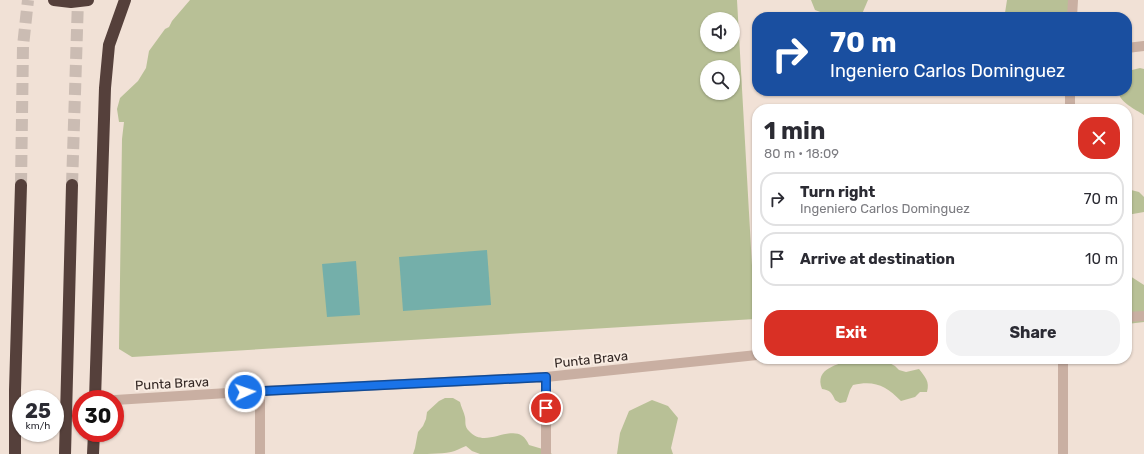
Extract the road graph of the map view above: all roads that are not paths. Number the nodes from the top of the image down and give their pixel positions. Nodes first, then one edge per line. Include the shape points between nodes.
1 (54, 0) edge
2 (88, 0) edge
3 (125, 0) edge
4 (1073, 0) edge
5 (1072, 12) edge
6 (1144, 46) edge
7 (1132, 47) edge
8 (21, 185) tunnel mouth
9 (72, 185) tunnel mouth
10 (1144, 316) edge
11 (1132, 317) edge
12 (752, 356) edge
13 (1064, 364) edge
14 (546, 377) junction
15 (94, 390) edge
16 (260, 391) junction
17 (124, 399) edge
18 (94, 442) edge
19 (15, 454) edge
20 (64, 454) edge
21 (93, 454) edge
22 (260, 454) edge
23 (546, 454) edge
24 (1063, 454) edge

1 - 2 highway
3 - 15 highway via 109,44 105,88
4 - 5 street
6 - 7 street
8 - 19 highway
9 - 20 highway
10 - 11 street
12 - 14 street, Punta Brava
13 - 24 street
14 - 16 street, Punta Brava
14 - 23 street
16 - 17 street, Punta Brava
16 - 22 street
18 - 21 highway

